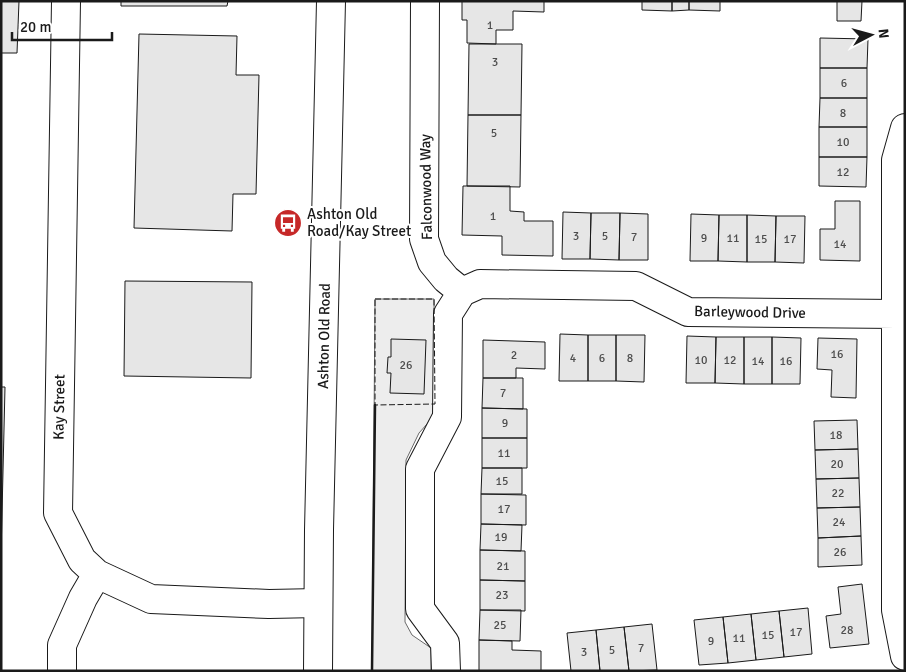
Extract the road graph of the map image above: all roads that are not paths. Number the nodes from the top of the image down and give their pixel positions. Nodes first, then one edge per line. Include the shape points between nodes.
1 (66, 1) edge
2 (331, 1) edge
3 (425, 1) edge
4 (905, 128) edge
5 (900, 220) edge
6 (462, 292) junction
7 (896, 314) junction
8 (900, 507) edge
9 (97, 574) junction
10 (318, 603) junction
11 (905, 656) edge
12 (62, 671) edge
13 (318, 671) edge
14 (446, 671) edge

1 - 9 main road, Kay Street via 58,513 82,560
2 - 10 main road, Ashton Old Road
3 - 6 main road, Falconwood Way via 424,239 432,262
4 - 5 main road via 896,160
5 - 7 main road
6 - 7 main road, Barleywood Drive via 480,284 636,286 688,312
6 - 14 main road via 448,314 447,417 420,470 420,608 445,643
7 - 8 main road
8 - 11 main road via 896,610
9 - 10 main road, Kay Street via 151,599
9 - 12 main road via 62,645
10 - 13 main road, Ashton Old Road

